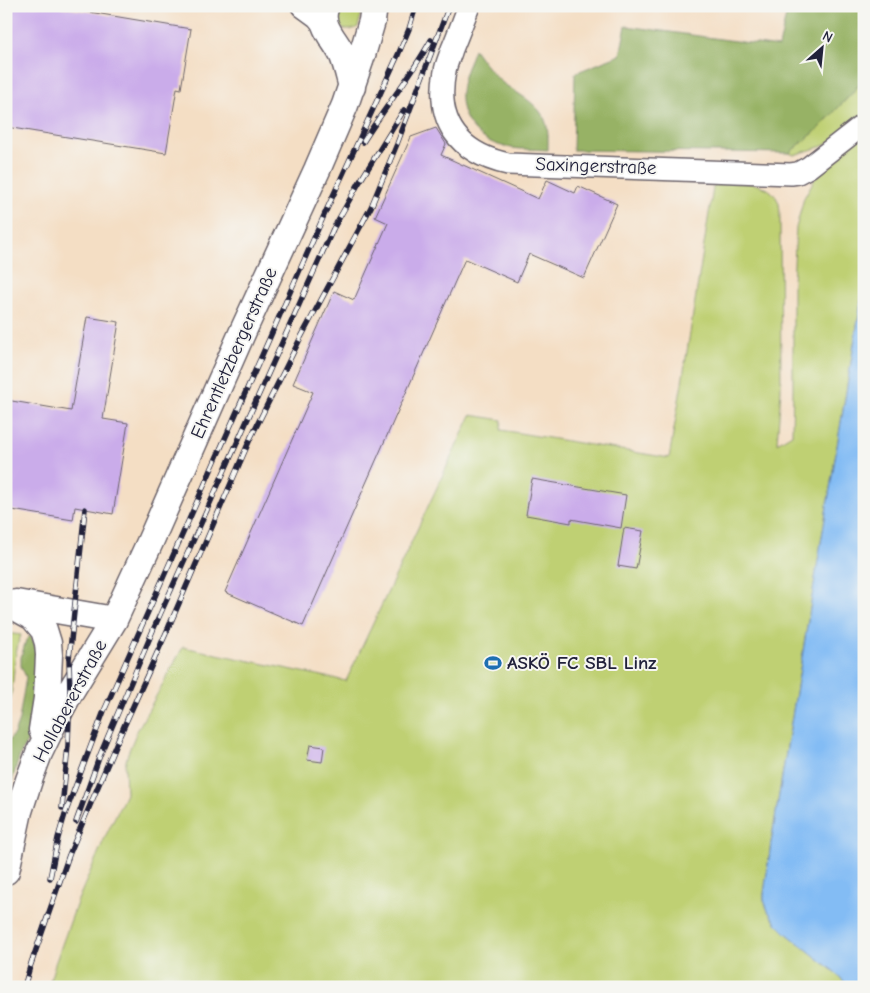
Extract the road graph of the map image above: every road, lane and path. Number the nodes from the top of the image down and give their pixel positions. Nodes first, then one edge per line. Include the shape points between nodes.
1 (302, 6) edge
2 (469, 6) edge
3 (372, 14) edge
4 (327, 23) edge
5 (352, 86) junction
6 (864, 124) edge
7 (6, 602) edge
8 (114, 620) junction
9 (39, 753) junction
10 (6, 871) edge

1 - 4 street
2 - 6 street, Saxingerstraße via 445,69 444,109 463,144 496,161 791,174 809,167
3 - 4 street, Ehrentletzbergerstraße via 367,33 351,42 338,40
3 - 5 street, Ehrentletzbergerstraße
4 - 5 street via 344,58
5 - 8 street, Ehrentletzbergerstraße
7 - 8 street
7 - 9 street via 34,617 44,630 48,643 47,698
8 - 9 street, Hollabererstraße via 70,692
9 - 10 street, Hollabererstraße via 19,811

